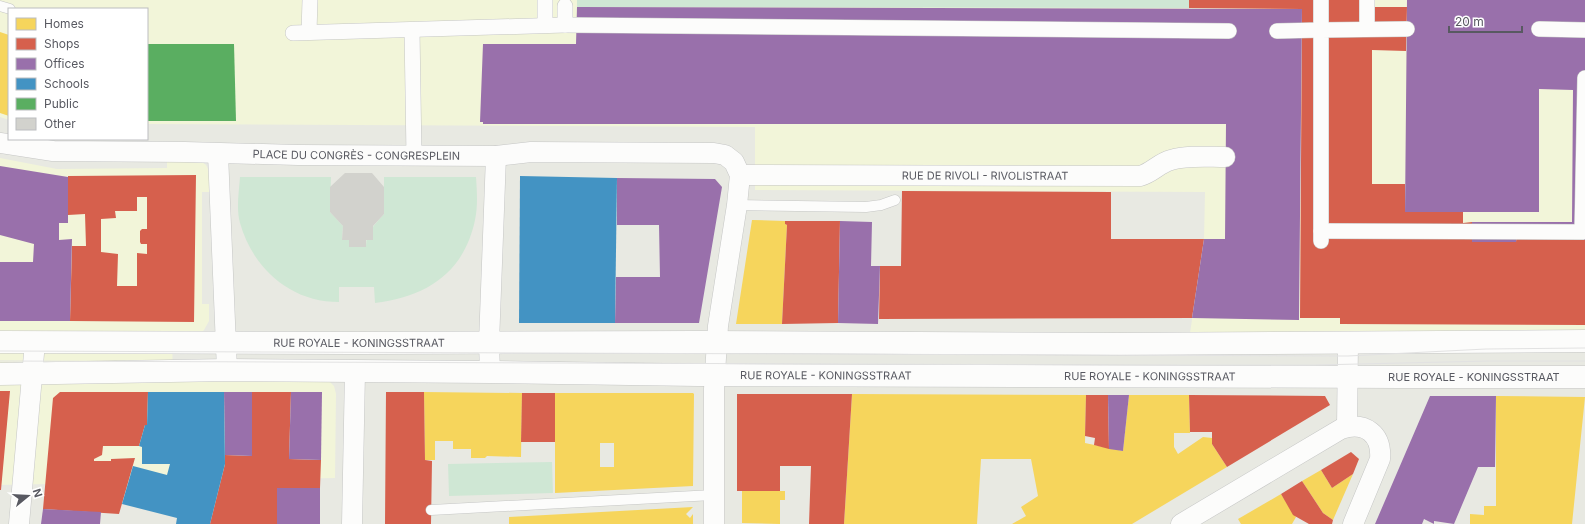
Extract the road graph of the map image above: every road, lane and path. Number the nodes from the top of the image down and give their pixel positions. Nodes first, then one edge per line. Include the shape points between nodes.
1 (310, 0) edge
2 (545, 0) edge
3 (1321, 0) edge
4 (1367, 0) edge
5 (565, 6) dead end
6 (545, 25) junction
7 (565, 25) junction
8 (1367, 29) junction
9 (1407, 29) dead end
10 (1540, 29) dead end
11 (412, 30) junction
12 (1321, 30) junction
13 (1585, 30) edge
14 (1229, 31) dead end
15 (1277, 31) dead end
16 (309, 32) junction
17 (293, 33) dead end
18 (1585, 78) edge
19 (0, 143) edge
20 (218, 154) junction
21 (414, 156) junction
22 (496, 156) junction
23 (1225, 157) dead end
24 (740, 175) junction
25 (895, 200) dead end
26 (737, 205) junction
27 (1585, 341) edge
28 (0, 342) edge
29 (36, 342) junction
30 (226, 342) junction
31 (717, 342) junction
32 (355, 343) junction
33 (489, 343) junction
34 (1348, 343) junction
35 (227, 370) junction
36 (355, 372) junction
37 (490, 372) junction
38 (0, 374) edge
39 (33, 374) junction
40 (715, 375) junction
41 (1348, 377) junction
42 (1585, 377) edge
43 (1347, 427) junction
44 (713, 495) junction
45 (431, 510) dead end
46 (20, 524) edge
47 (352, 524) edge
48 (714, 524) edge
49 (1181, 524) edge
50 (1353, 524) edge

1 - 16 street
2 - 6 street
3 - 12 street
4 - 8 street
5 - 7 street
6 - 7 street
6 - 11 street
7 - 14 street
8 - 9 street
8 - 12 street
10 - 13 street
11 - 16 street
11 - 21 street
12 - 15 street
12 - 18 street via 1321,236 1582,232
16 - 17 street
19 - 20 street, PLACE DU CONGRÈS - CONGRESPLEIN via 53,151
20 - 21 street, PLACE DU CONGRÈS - CONGRESPLEIN
20 - 30 street
21 - 22 street, PLACE DU CONGRÈS - CONGRESPLEIN
22 - 24 street, PLACE DU CONGRÈS - CONGRESPLEIN via 531,152 714,153 726,155 734,162
22 - 33 street
23 - 24 street, RUE DE RIVOLI - RIVOLISTRAAT via 1171,160 1140,176
24 - 26 street
25 - 26 lane via 866,207
26 - 31 street
27 - 34 street, RUE ROYALE - KONINGSSTRAAT
28 - 29 street, RUE ROYALE - KONINGSSTRAAT
29 - 30 street, RUE ROYALE - KONINGSSTRAAT
29 - 39 street
30 - 32 street, RUE ROYALE - KONINGSSTRAAT
30 - 35 street
31 - 33 street, RUE ROYALE - KONINGSSTRAAT
31 - 34 street, RUE ROYALE - KONINGSSTRAAT
31 - 40 street
32 - 33 street, RUE ROYALE - KONINGSSTRAAT
32 - 36 street
33 - 37 street
34 - 41 street
35 - 36 street, RUE ROYALE - KONINGSSTRAAT
35 - 39 street, RUE ROYALE - KONINGSSTRAAT
36 - 37 street, RUE ROYALE - KONINGSSTRAAT
36 - 47 street
37 - 40 street, RUE ROYALE - KONINGSSTRAAT
38 - 39 street, RUE ROYALE - KONINGSSTRAAT
39 - 46 street
40 - 41 street, RUE ROYALE - KONINGSSTRAAT
40 - 44 street
41 - 42 street, RUE ROYALE - KONINGSSTRAAT
41 - 43 street
43 - 49 street
43 - 50 street via 1369,431 1375,435 1381,449 1380,460
44 - 45 lane
44 - 48 street

